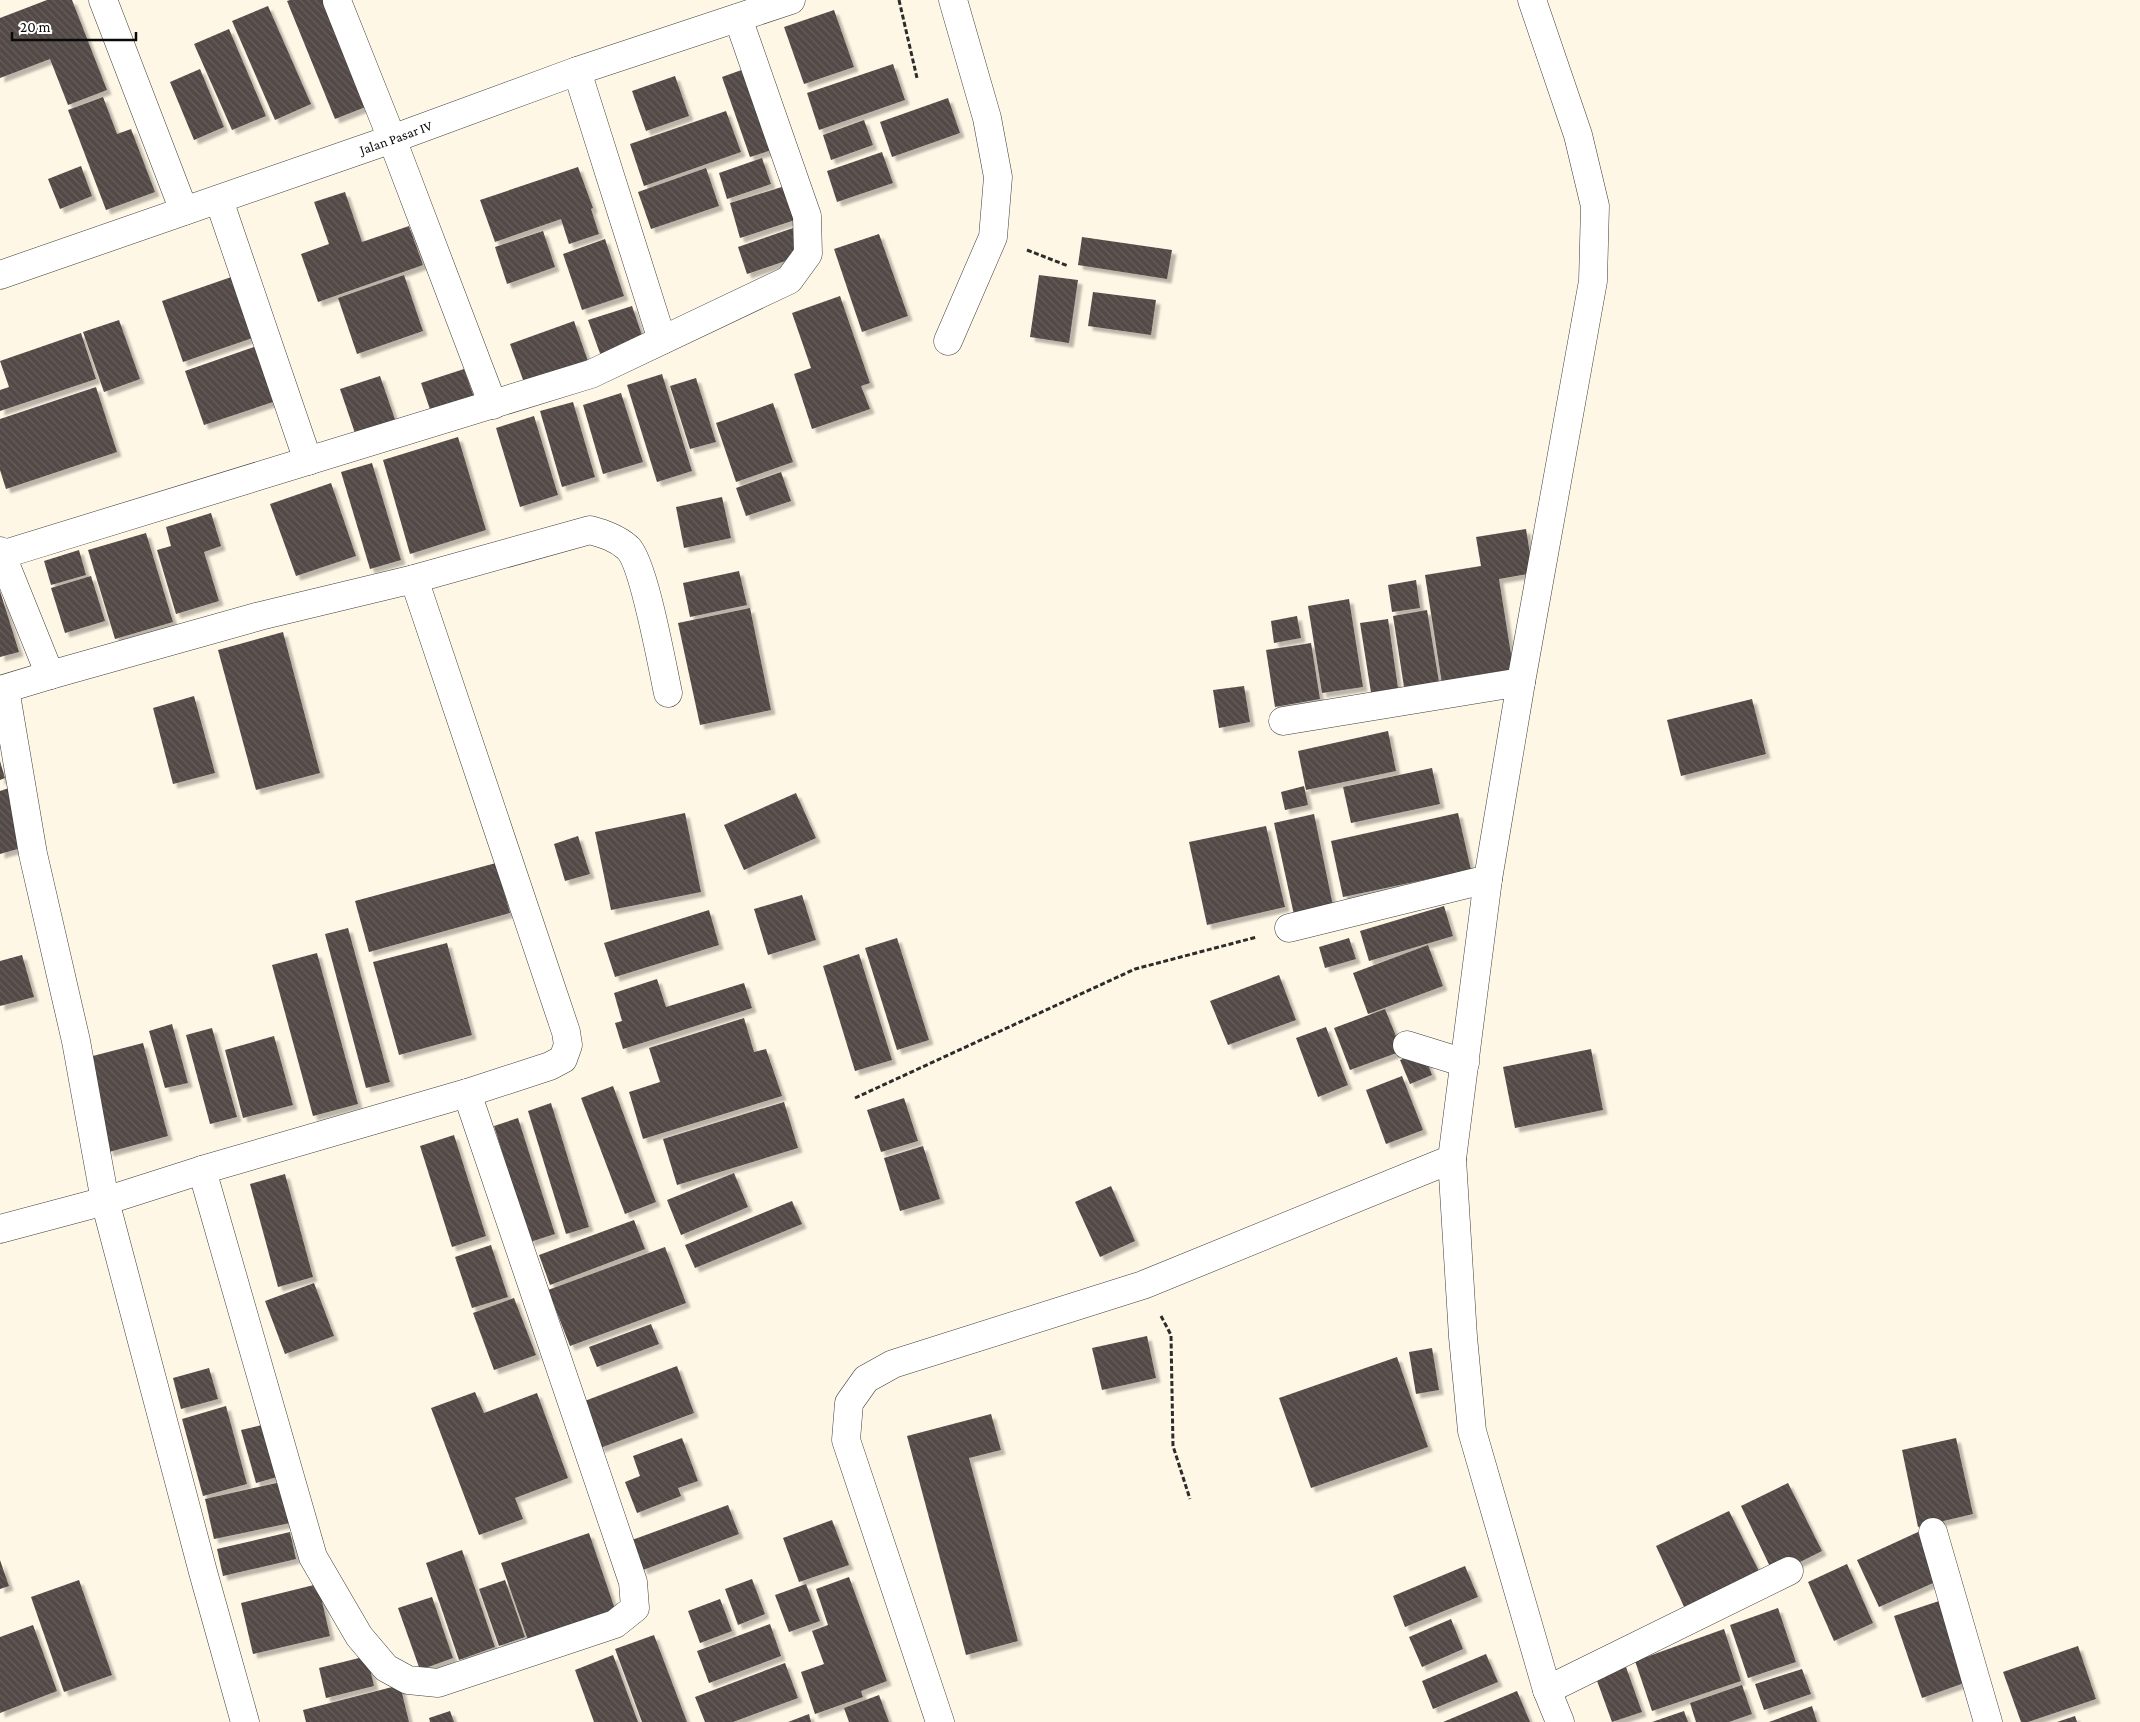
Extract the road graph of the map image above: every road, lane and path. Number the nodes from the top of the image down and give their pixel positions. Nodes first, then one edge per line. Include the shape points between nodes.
1 (103, 0) edge
2 (337, 0) edge
3 (899, 0) edge
4 (953, 0) edge
5 (1532, 0) edge
6 (780, 2) edge
7 (738, 18) junction
8 (577, 71) junction
9 (917, 78) dead end
10 (392, 139) junction
11 (219, 200) junction
12 (184, 211) junction
13 (993, 237) junction
14 (1068, 266) dead end
15 (0, 275) edge
16 (662, 340) junction
17 (948, 341) dead end
18 (492, 405) junction
19 (308, 461) junction
20 (1, 553) edge
21 (414, 579) junction
22 (50, 675) junction
23 (1521, 682) junction
24 (2, 690) edge
25 (668, 693) dead end
26 (1283, 721) dead end
27 (1488, 879) junction
28 (1289, 928) joint
29 (1407, 1045) dead end
30 (1465, 1064) junction
31 (468, 1093) junction
32 (855, 1098) dead end
33 (1452, 1159) junction
34 (202, 1170) junction
35 (106, 1201) junction
36 (0, 1229) edge
37 (1143, 1285) junction
38 (1190, 1500) dead end
39 (1933, 1532) dead end
40 (1789, 1571) dead end
41 (1548, 1690) junction
42 (245, 1722) edge
43 (940, 1722) edge
44 (1560, 1722) edge
45 (1988, 1722) edge

1 - 12 street
2 - 10 street
3 - 9 path
4 - 13 street via 987,118 998,178
5 - 23 street via 1578,135 1595,206 1593,281
6 - 7 street, Jalan Pasar IV
7 - 8 street, Jalan Pasar IV
7 - 16 street via 807,216 808,254 789,280
8 - 10 street, Jalan Pasar IV
8 - 16 street
10 - 11 street, Jalan Pasar IV
10 - 18 street
11 - 12 street, Jalan Pasar IV
11 - 19 street
12 - 15 street, Jalan Pasar IV
13 - 14 path
13 - 17 street
16 - 18 street via 590,374
18 - 19 street
19 - 20 street
20 - 22 street
21 - 22 street via 260,616
21 - 25 street via 590,530 611,536 629,549 640,570
21 - 31 street via 568,1045 563,1059 550,1066
22 - 24 street
23 - 26 street
23 - 27 street
24 - 35 street via 33,854 76,1041
27 - 28 street
27 - 30 street
28 - 32 path via 1135,969
29 - 30 street
30 - 33 street
31 - 34 street
31 - 34 street via 633,1582 635,1608 615,1624 438,1683 408,1680 386,1668 359,1636 313,1557
33 - 37 street
33 - 41 street via 1472,1432
34 - 35 street
35 - 36 street
35 - 42 street
37 - 38 path via 1171,1335 1173,1446
37 - 43 street via 893,1364 866,1379 849,1403 846,1440
39 - 45 street
40 - 41 street
41 - 44 street

